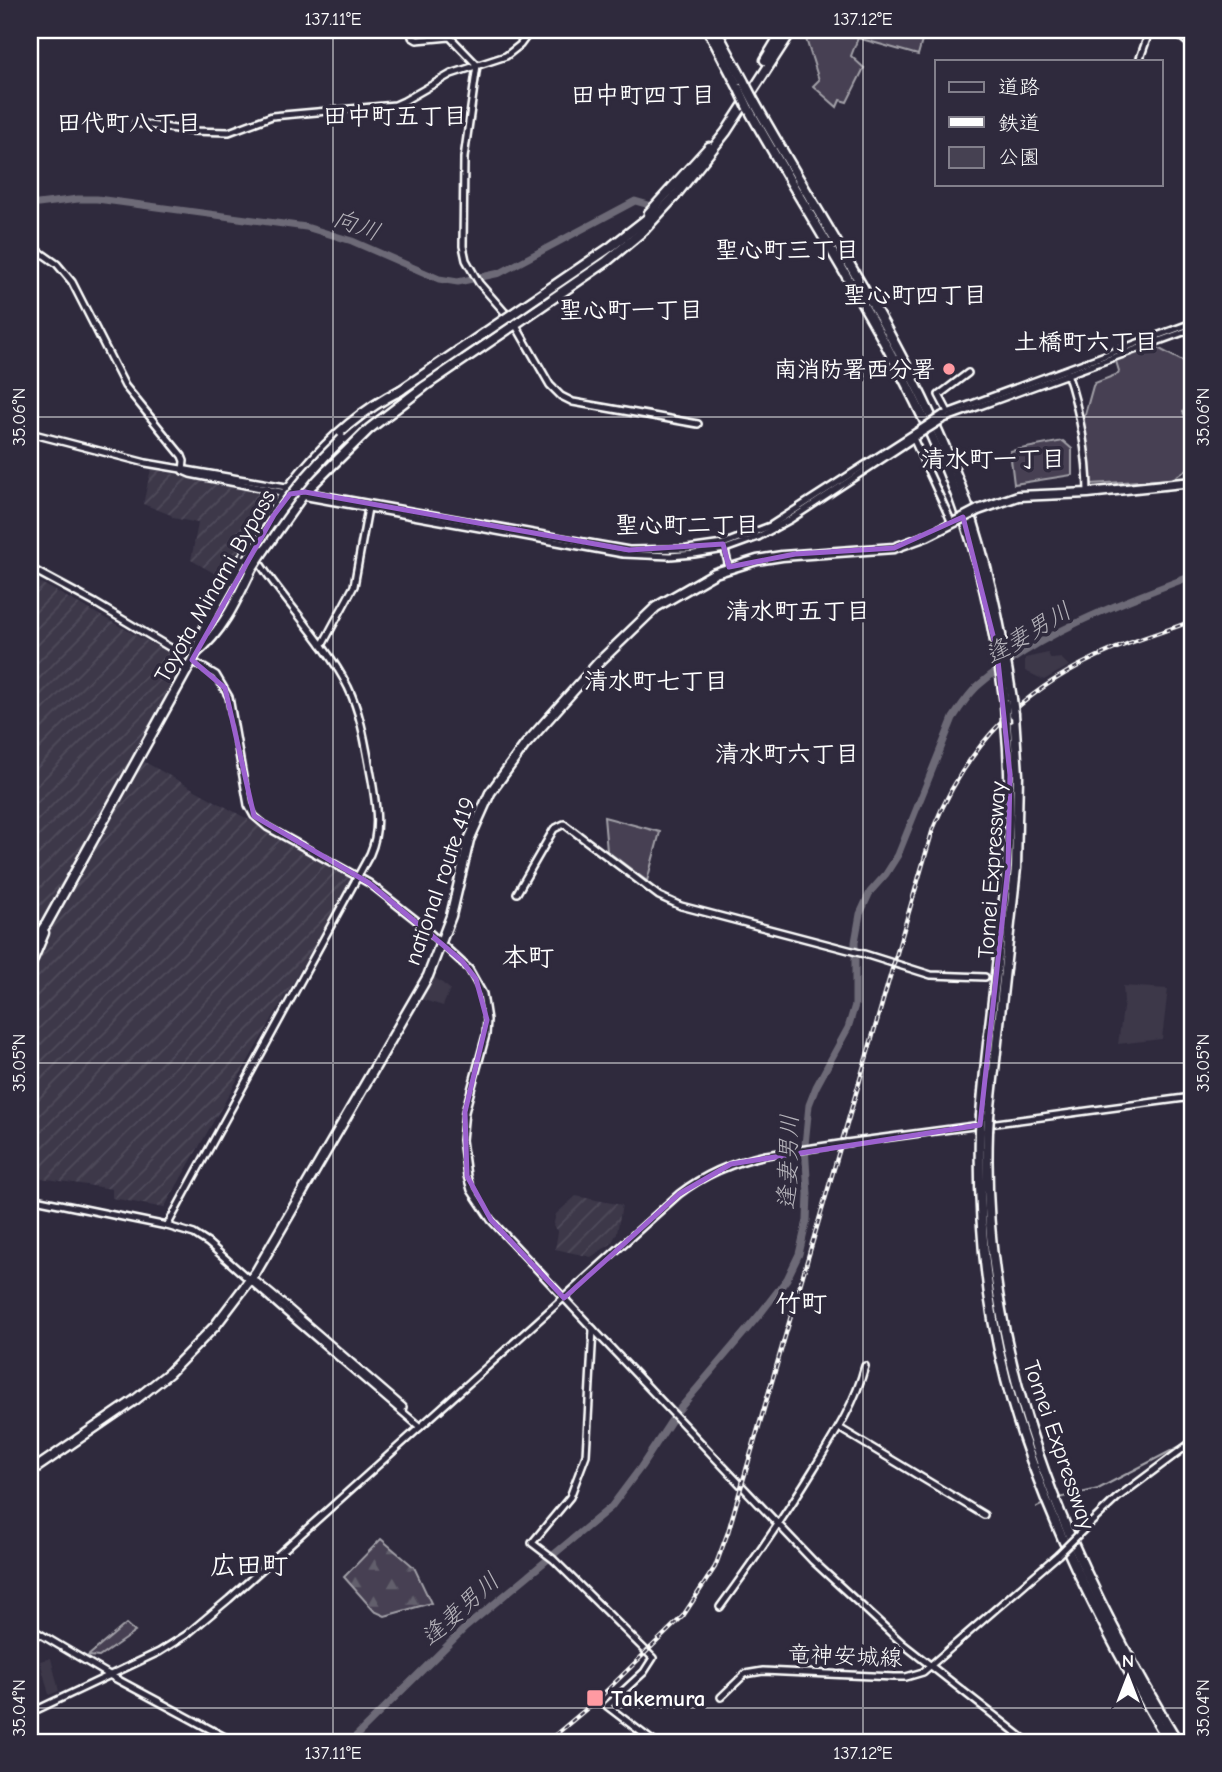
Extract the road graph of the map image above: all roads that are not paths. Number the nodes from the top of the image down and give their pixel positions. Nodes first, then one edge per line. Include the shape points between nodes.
1 (411, 30) edge
2 (531, 30) edge
3 (708, 30) edge
4 (716, 30) edge
5 (781, 30) edge
6 (793, 30) edge
7 (1150, 30) edge
8 (1172, 30) edge
9 (1182, 30) edge
10 (1192, 38) edge
11 (1192, 45) edge
12 (1139, 60) edge
13 (477, 65) junction
14 (741, 85) junction
15 (136, 123) dead end
16 (676, 195) junction
17 (30, 245) edge
18 (593, 259) junction
19 (515, 324) junction
20 (1192, 326) edge
21 (968, 373) dead end
22 (1067, 373) junction
23 (401, 390) junction
24 (944, 415) junction
25 (698, 424) dead end
26 (30, 433) edge
27 (915, 435) junction
28 (183, 471) junction
29 (1192, 482) edge
30 (287, 490) junction
31 (1088, 493) junction
32 (303, 494) junction
33 (370, 506) junction
34 (955, 522) junction
35 (268, 531) dead end
36 (724, 546) junction
37 (729, 567) junction
38 (30, 568) edge
39 (321, 644) junction
40 (196, 653) junction
41 (1008, 701) junction
42 (358, 876) junction
43 (517, 892) dead end
44 (47, 923) junction
45 (442, 943) junction
46 (30, 948) edge
47 (30, 966) edge
48 (985, 977) dead end
49 (1192, 1097) edge
50 (985, 1115) junction
51 (984, 1131) junction
52 (30, 1198) edge
53 (167, 1226) junction
54 (250, 1280) junction
55 (564, 1298) junction
56 (593, 1329) junction
57 (865, 1366) dead end
58 (422, 1425) junction
59 (839, 1428) junction
60 (1192, 1442) edge
61 (30, 1472) edge
62 (984, 1515) dead end
63 (778, 1526) junction
64 (720, 1607) dead end
65 (30, 1628) edge
66 (931, 1666) junction
67 (111, 1676) junction
68 (721, 1697) dead end
69 (30, 1713) edge
70 (234, 1742) edge
71 (654, 1742) edge
72 (1028, 1742) edge
73 (1170, 1742) edge
74 (1178, 1742) edge

1 - 13 street via 417,40 450,37
2 - 13 street via 506,56
3 - 14 highway, Tomei Expressway
4 - 14 highway, Tomei Expressway
5 - 18 highway, Toyota Minami Bypass via 720,131 689,170 639,222
6 - 16 highway, Toyota Minami Bypass via 726,132
7 - 12 street
8 - 11 main road
9 - 10 main road
13 - 15 street via 385,107 281,115 229,132
13 - 19 street via 463,173 463,246 477,280
14 - 41 highway, Tomei Expressway, bridge via 877,313 940,438 979,542
16 - 18 highway, Toyota Minami Bypass
16 - 19 highway via 630,243
17 - 28 street via 57,264 72,282 125,386 181,456
18 - 23 highway, Toyota Minami Bypass, bridge
19 - 25 street via 550,385 565,398
19 - 32 highway via 369,429
20 - 22 street
20 - 24 street
21 - 24 street via 940,395
22 - 24 street
22 - 31 street
23 - 30 highway via 342,431
23 - 40 highway, Toyota Minami Bypass, bridge via 342,439 299,483 274,516
24 - 27 street, bridge
26 - 28 street
27 - 34 street
27 - 36 street via 793,513
28 - 30 street
29 - 31 highway, national route 419
30 - 32 street
30 - 40 highway via 244,552 200,636
31 - 34 highway, national route 419, bridge via 1018,496
32 - 33 street
32 - 40 highway, bridge via 252,568 226,619
33 - 36 street via 629,550
33 - 39 street via 354,586
34 - 37 highway, national route 419 via 894,548 795,554
35 - 39 street via 256,557
36 - 37 street
37 - 45 highway, national route 419 via 670,598 637,623 503,774 469,840
38 - 42 street via 216,676 229,697 248,805 254,816
39 - 42 street via 348,687 360,718 376,806 375,842
40 - 44 highway, Toyota Minami Bypass, bridge
41 - 50 highway, Tomei Expressway, bridge via 1008,867
41 - 50 highway, Tomei Expressway, bridge via 1014,714 1018,775 1016,868
42 - 45 street
42 - 53 street
43 - 48 street via 554,830 564,824 681,906 931,975
44 - 46 highway, Toyota Minami Bypass
44 - 47 highway, Toyota Minami Bypass
45 - 54 highway, national route 419 via 423,986
45 - 55 street via 469,969 486,1008 486,1035 464,1124 463,1153 471,1189 491,1220
49 - 55 street, bridge via 846,1143 731,1164 698,1179
50 - 51 highway, Tomei Expressway, bridge
51 - 73 highway, Tomei Expressway via 981,1208 988,1290 1012,1403 1078,1574
51 - 74 highway, Tomei Expressway via 997,1290 1007,1349 1030,1433 1085,1573
52 - 53 street
53 - 54 street via 194,1234
54 - 58 street
54 - 61 highway, national route 419 via 215,1326 169,1373
55 - 56 street
55 - 58 street
56 - 63 street
56 - 71 street via 583,1469 570,1497 532,1543 653,1658 607,1706
57 - 59 street via 858,1392
58 - 67 street via 203,1622 171,1645
59 - 62 street
59 - 63 street
60 - 66 street, 竜神安城線, bridge via 1117,1498
63 - 64 street
63 - 66 street
65 - 67 street
66 - 68 street, 竜神安城線 via 916,1675 894,1678 763,1671 745,1674
66 - 72 street
67 - 69 street
67 - 70 street

